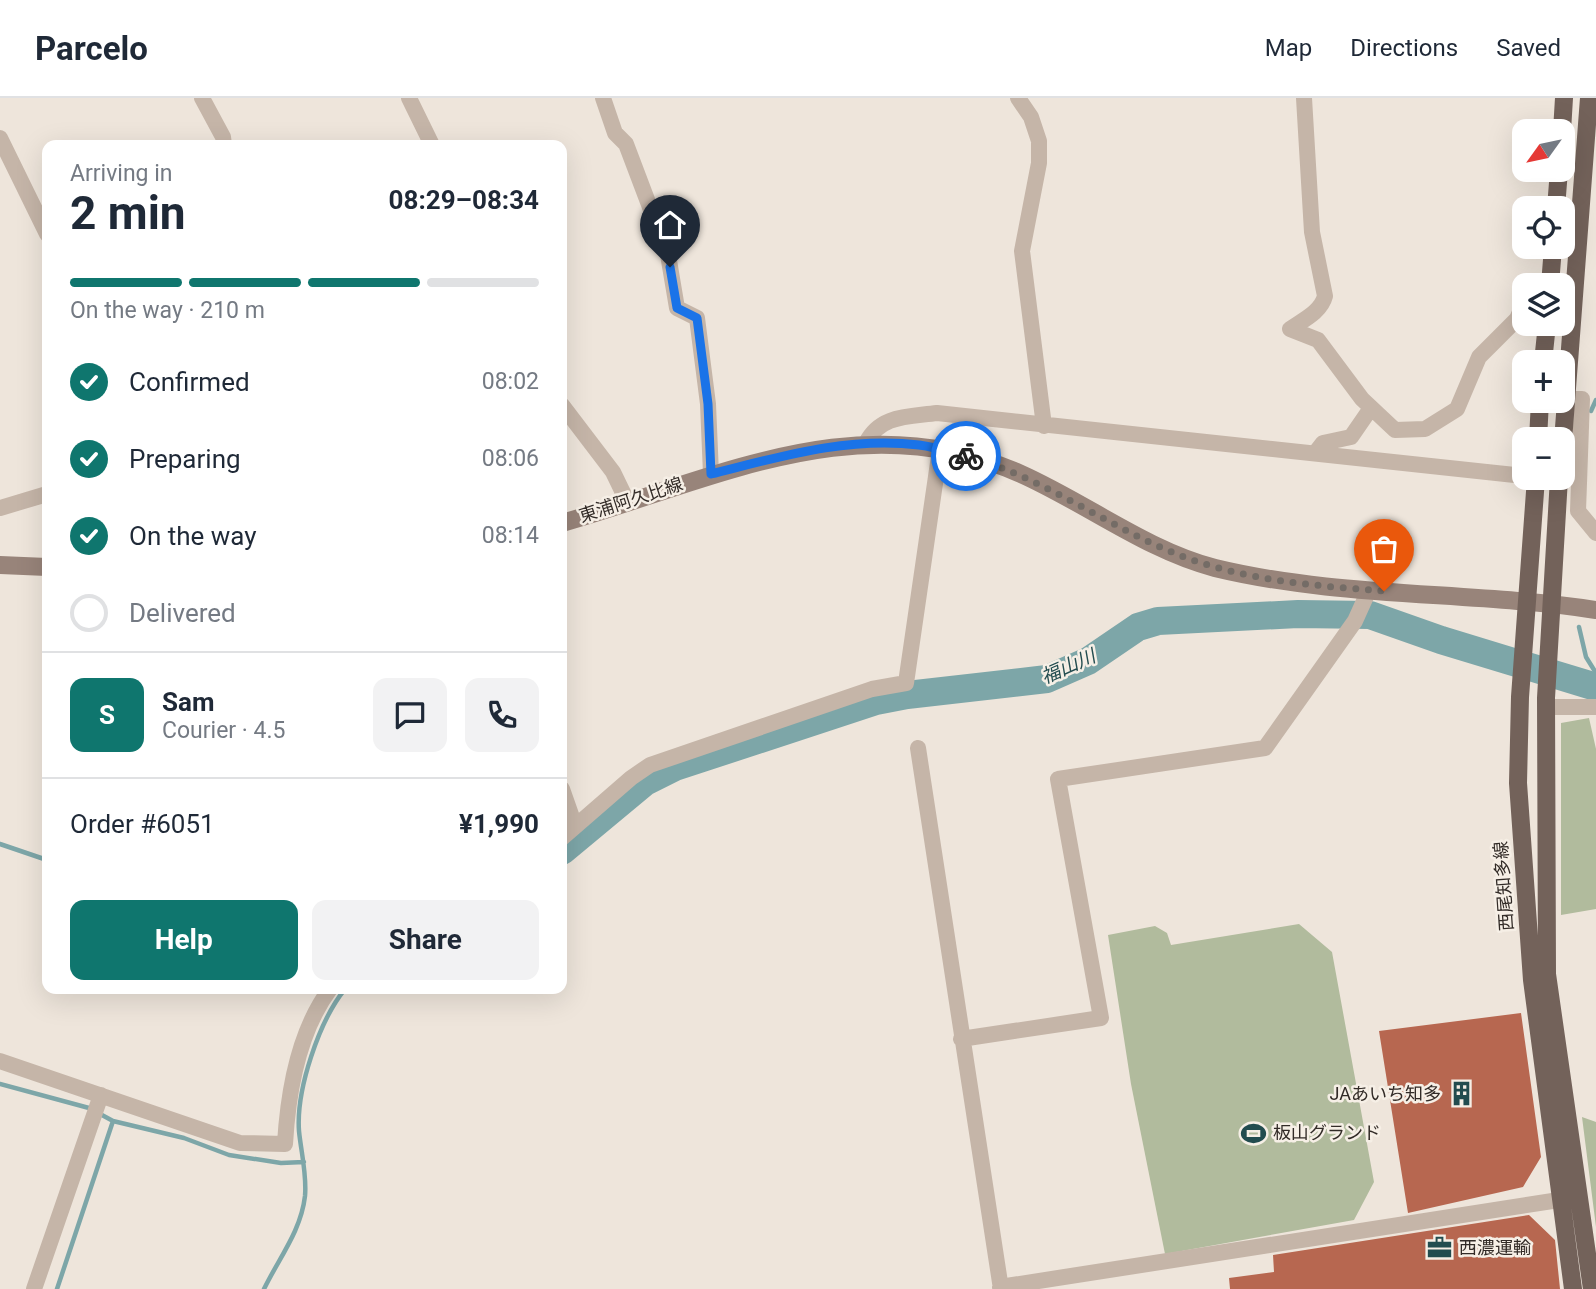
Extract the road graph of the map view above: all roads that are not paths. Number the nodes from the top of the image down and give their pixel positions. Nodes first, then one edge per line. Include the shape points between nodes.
1 (202, 98) edge
2 (409, 98) edge
3 (1018, 98) edge
4 (1304, 98) edge
5 (1564, 98) edge
6 (1589, 98) edge
7 (608, 100) edge
8 (1563, 119) edge
9 (0, 138) edge
10 (223, 140) edge
11 (430, 140) edge
12 (42, 224) edge
13 (1512, 324) edge
14 (1582, 396) edge
15 (1371, 408) junction
16 (567, 411) edge
17 (1044, 426) junction
18 (1569, 427) edge
19 (866, 443) junction
20 (940, 449) junction
21 (1316, 452) junction
22 (711, 474) junction
23 (1512, 475) edge
24 (1534, 490) edge
25 (1558, 490) edge
26 (42, 495) edge
27 (628, 501) junction
28 (0, 508) edge
29 (567, 521) edge
30 (1596, 533) edge
31 (0, 565) edge
32 (42, 567) edge
33 (1526, 600) junction
34 (1550, 603) junction
35 (1362, 606) junction
36 (1596, 610) edge
37 (1546, 703) junction
38 (1596, 707) edge
39 (918, 748) dead end
40 (567, 803) edge
41 (575, 826) junction
42 (567, 833) edge
43 (327, 994) edge
44 (961, 1039) junction
45 (0, 1061) edge
46 (101, 1095) junction
47 (1571, 1199) junction
48 (1001, 1288) edge
49 (34, 1289) edge
50 (1573, 1289) edge
51 (1592, 1289) edge

1 - 10 street
2 - 11 street
3 - 17 street via 1039,141 1022,251
4 - 15 street via 1312,232 1325,296 1323,304 1290,329 1318,340
5 - 8 main road
6 - 14 main road
7 - 22 street via 615,133 626,144 654,218 663,225 677,308 697,318
9 - 12 street
13 - 15 street via 1479,357 1463,400 1446,417 1424,429 1395,430
14 - 18 main road
14 - 30 street via 1578,511
15 - 21 street via 1351,437 1323,443
16 - 27 street via 613,471
17 - 19 street via 937,413 894,419 873,429
17 - 21 street
19 - 20 main road, 東浦阿久比線
19 - 22 main road, 東浦阿久比線 via 805,451
20 - 35 main road, 東浦阿久比線 via 1020,474 1177,554
20 - 41 street via 906,683 872,690 650,765
21 - 23 street
22 - 27 main road, 東浦阿久比線
24 - 33 main road, 西尾知多線
25 - 34 main road, 西尾知多線
26 - 28 street
27 - 29 main road, 東浦阿久比線
31 - 32 main road
33 - 34 main road, 東浦阿久比線
33 - 35 main road, 東浦阿久比線
33 - 47 main road, 西尾知多線 via 1518,783 1532,981
34 - 36 main road, 東浦阿久比線
34 - 37 main road, 西尾知多線
35 - 44 street via 1265,748 1058,779 1101,1018
37 - 38 street
37 - 47 main road, 西尾知多線 via 1547,974
39 - 44 street
40 - 41 street
41 - 42 street
43 - 46 street via 299,1058 287,1109 285,1144 240,1143
44 - 48 street
45 - 46 street
46 - 49 street
47 - 48 street
47 - 50 main road, 西尾知多線
47 - 51 main road, 西尾知多線

